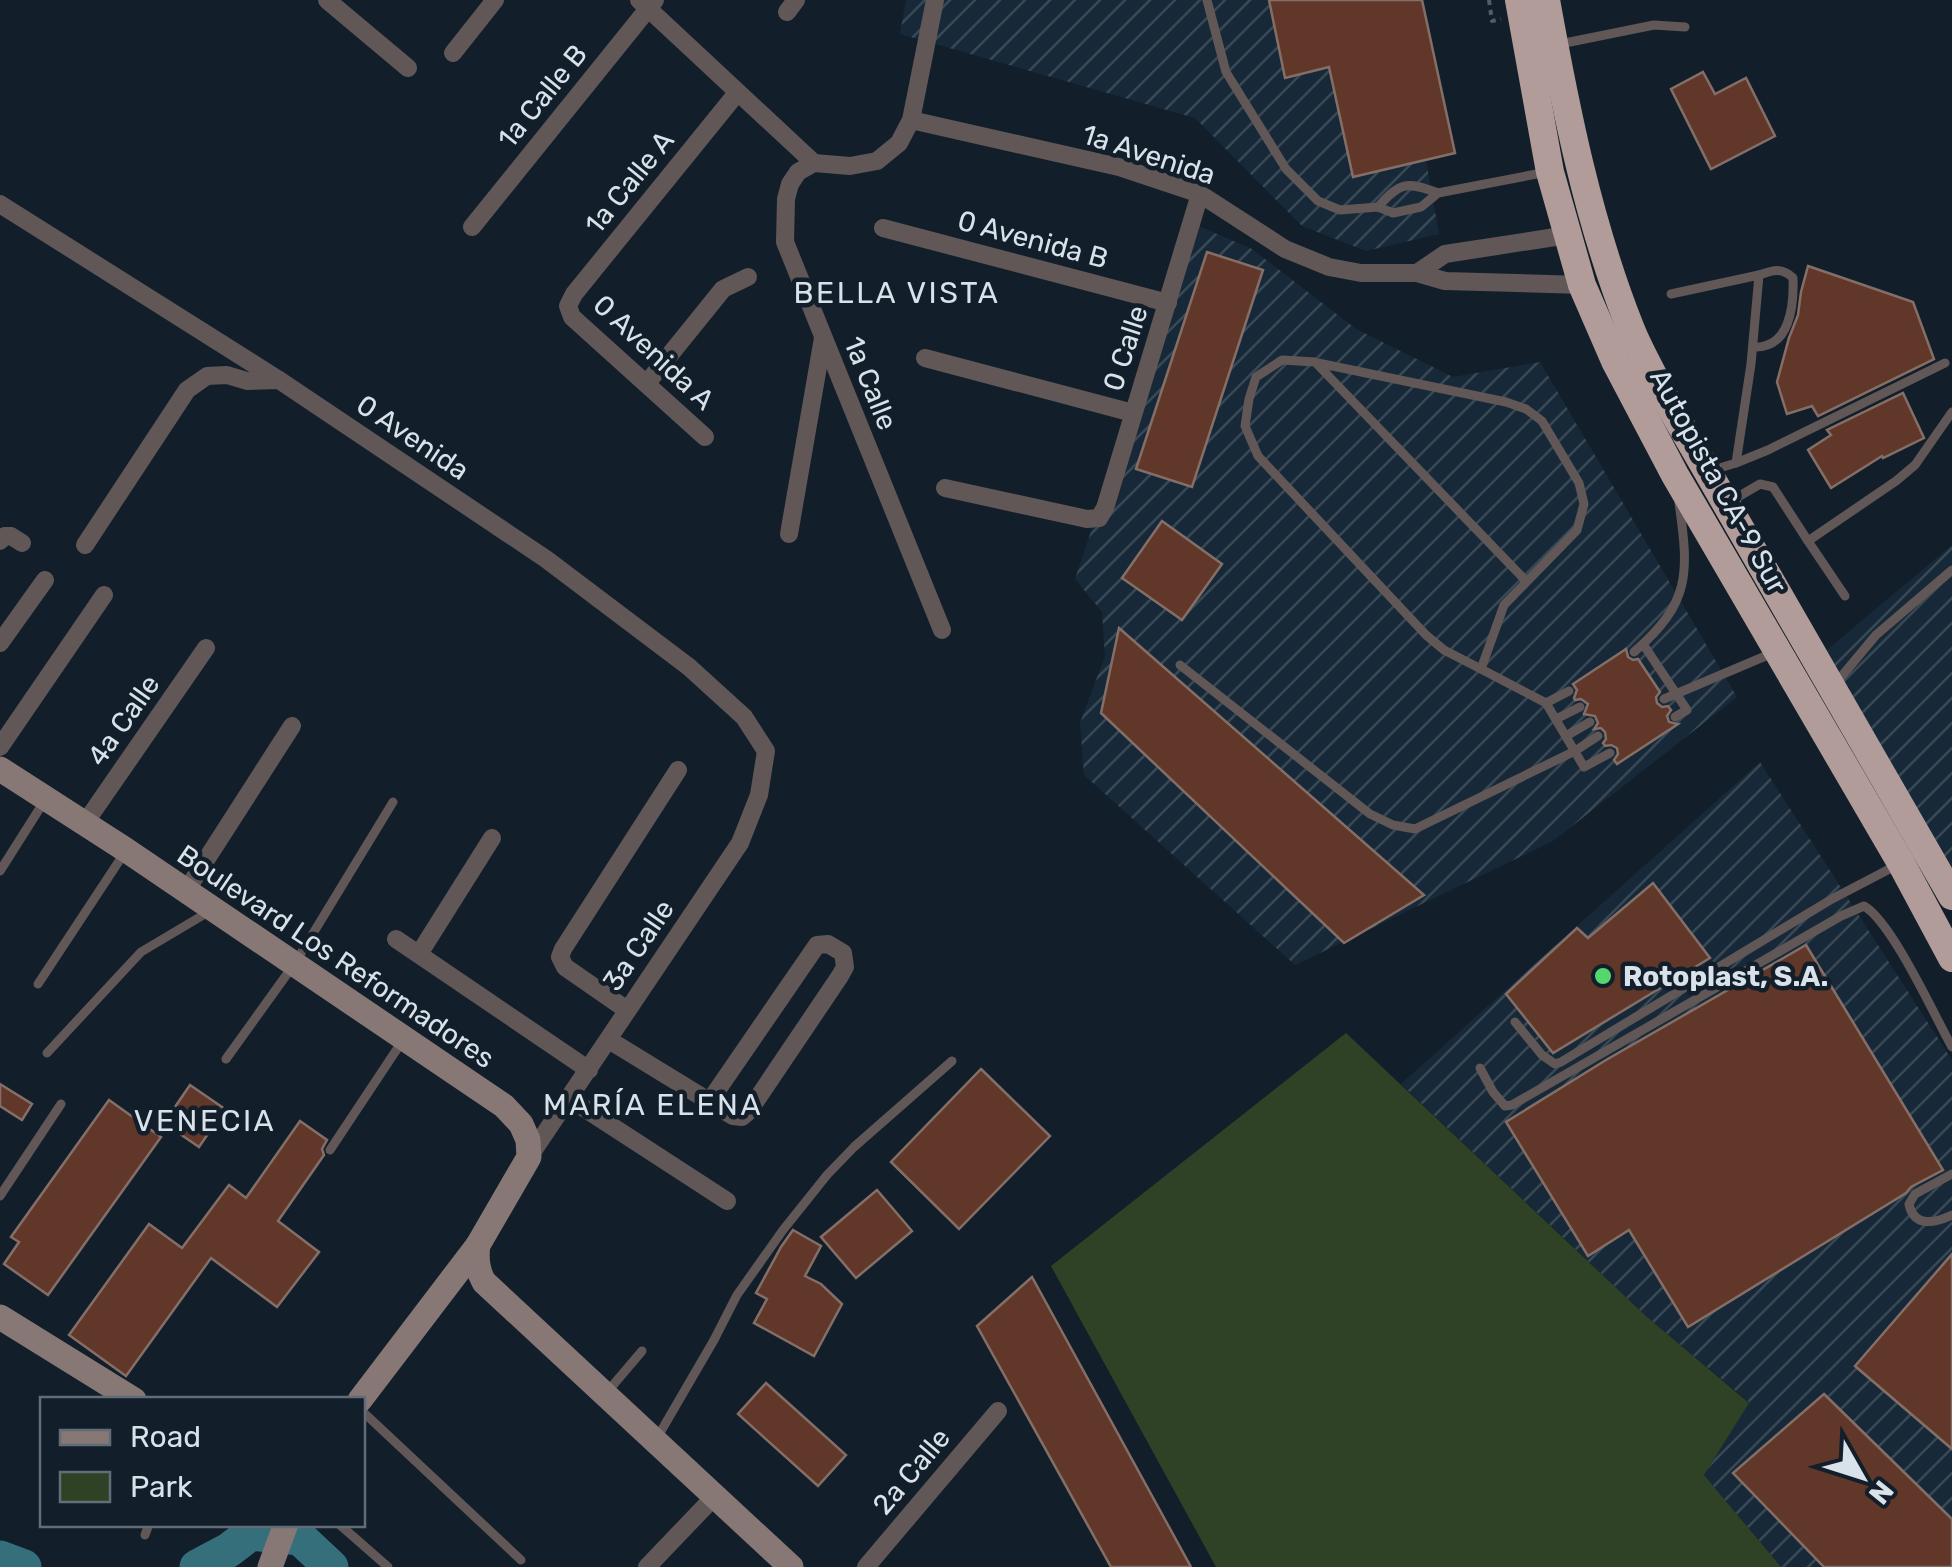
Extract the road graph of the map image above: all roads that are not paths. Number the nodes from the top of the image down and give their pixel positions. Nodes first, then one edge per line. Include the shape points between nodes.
1 (327, 0) edge
2 (495, 0) edge
3 (935, 0) edge
4 (1207, 0) edge
5 (1520, 0) edge
6 (1546, 0) edge
7 (648, 3) edge
8 (1685, 27) dead end
9 (1554, 46) junction
10 (453, 53) dead end
11 (408, 68) dead end
12 (736, 93) junction
13 (910, 120) junction
14 (814, 163) junction
15 (1550, 172) junction
16 (1438, 193) junction
17 (1200, 194) junction
18 (0, 204) edge
19 (1378, 206) junction
20 (472, 227) dead end
21 (883, 228) dead end
22 (1568, 234) junction
23 (1417, 273) junction
24 (1759, 275) junction
25 (748, 277) dead end
26 (1582, 285) junction
27 (1671, 294) dead end
28 (1168, 304) junction
29 (568, 306) joint
30 (823, 337) junction
31 (1754, 347) junction
32 (925, 358) dead end
33 (1316, 362) junction
34 (1945, 363) dead end
35 (279, 380) junction
36 (647, 383) junction
37 (1952, 412) edge
38 (1134, 413) junction
39 (705, 438) dead end
40 (1736, 462) junction
41 (1708, 472) junction
42 (1675, 476) junction
43 (945, 488) dead end
44 (1727, 504) junction
45 (789, 534) dead end
46 (0, 541) edge
47 (1808, 541) junction
48 (22, 543) dead end
49 (85, 545) dead end
50 (1952, 570) edge
51 (45, 580) dead end
52 (1526, 581) junction
53 (104, 595) dead end
54 (1845, 596) dead end
55 (942, 630) dead end
56 (0, 643) edge
57 (1644, 644) junction
58 (206, 648) dead end
59 (1778, 651) junction
60 (1634, 652) dead end
61 (1655, 661) junction
62 (1180, 664) dead end
63 (1644, 668) dead end
64 (1480, 669) junction
65 (1666, 677) junction
66 (1654, 684) dead end
67 (1833, 687) junction
68 (1569, 691) dead end
69 (1676, 692) junction
70 (1664, 699) dead end
71 (1546, 703) junction
72 (1580, 707) dead end
73 (1675, 717) dead end
74 (1556, 719) junction
75 (1590, 722) dead end
76 (292, 726) dead end
77 (1566, 736) junction
78 (1598, 736) dead end
79 (0, 748) edge
80 (766, 751) joint
81 (1575, 751) junction
82 (1610, 753) dead end
83 (0, 768) edge
84 (678, 770) dead end
85 (47, 798) junction
86 (394, 802) dead end
87 (85, 824) junction
88 (492, 838) dead end
89 (126, 850) junction
90 (1901, 863) junction
91 (0, 872) edge
92 (186, 891) junction
93 (1952, 896) edge
94 (212, 910) junction
95 (396, 940) dead end
96 (419, 954) junction
97 (1952, 958) edge
98 (295, 963) junction
99 (38, 984) dead end
100 (627, 1010) junction
101 (1515, 1022) dead end
102 (404, 1038) junction
103 (609, 1040) junction
104 (1952, 1047) edge
105 (47, 1054) dead end
106 (226, 1059) dead end
107 (952, 1060) dead end
108 (1480, 1068) dead end
109 (589, 1070) junction
110 (570, 1099) junction
111 (709, 1102) junction
112 (61, 1104) dead end
113 (330, 1150) dead end
114 (529, 1157) junction
115 (1952, 1174) edge
116 (0, 1196) edge
117 (728, 1200) dead end
118 (1952, 1215) edge
119 (478, 1245) junction
120 (484, 1282) junction
121 (450, 1284) junction
122 (0, 1317) edge
123 (642, 1351) dead end
124 (606, 1394) junction
125 (129, 1397) edge
126 (362, 1397) edge
127 (998, 1411) dead end
128 (365, 1414) edge
129 (656, 1440) junction
130 (714, 1496) junction
131 (285, 1527) edge
132 (342, 1527) edge
133 (521, 1560) dead end
134 (271, 1565) edge
135 (388, 1567) edge
136 (648, 1567) edge
137 (791, 1567) edge
138 (866, 1567) edge

1 - 11 street
2 - 10 street
3 - 13 street
4 - 19 lane via 1226,72 1286,169 1318,201 1340,210
5 - 15 highway, Autopista CA-9 Sur
6 - 9 highway, Autopista CA-9 Sur
7 - 12 street
7 - 20 street, 1a Calle B
8 - 9 lane via 1654,25
9 - 41 highway, Autopista CA-9 Sur via 1596,232 1631,330
12 - 14 street
12 - 29 street, 1a Calle A
13 - 14 street via 899,142 877,161
13 - 17 street, 1a Avenida via 1119,167
14 - 30 street, 1a Calle via 790,184 785,242
15 - 16 lane
15 - 22 highway, Autopista CA-9 Sur
16 - 19 lane via 1421,207 1393,213
16 - 19 lane via 1414,184 1392,190
17 - 23 street, 1a Avenida via 1285,249 1328,266 1361,274
17 - 28 street, 0 Calle
18 - 35 street, 0 Avenida
21 - 28 street, 0 Avenida B
22 - 23 street, 1a Avenida via 1445,254
22 - 26 highway, Autopista CA-9 Sur
23 - 26 street, 1a Avenida via 1444,281
24 - 27 lane
24 - 31 lane
24 - 31 lane via 1786,271 1793,278 1794,302 1776,342
25 - 36 street via 724,289
26 - 42 highway, Autopista CA-9 Sur
28 - 38 street, 0 Calle
29 - 36 street, 0 Avenida A via 572,317
30 - 45 street
30 - 55 street, 1a Calle
31 - 40 lane
32 - 38 street
33 - 52 lane
33 - 52 lane via 1506,402 1542,420 1584,504 1576,530
33 - 64 lane via 1282,360 1256,377 1245,426 1258,456 1426,635
34 - 40 lane
35 - 49 street via 206,376 187,390
35 - 80 street, 0 Avenida via 546,559 690,667 744,717
36 - 39 street, 0 Avenida A
37 - 47 lane via 1915,465
38 - 43 street, 0 Calle via 1099,518
40 - 41 lane
41 - 44 highway, Autopista CA-9 Sur
42 - 57 lane via 1684,577 1676,602
42 - 59 highway, Autopista CA-9 Sur
44 - 47 lane via 1760,484 1772,487
44 - 67 highway, Autopista CA-9 Sur
46 - 48 street via 10,536
47 - 54 lane
50 - 67 lane via 1876,635
51 - 56 street
52 - 64 lane via 1504,605
53 - 79 street
57 - 60 lane
57 - 61 lane
58 - 87 street, 4a Calle
59 - 69 lane
59 - 90 highway, Autopista CA-9 Sur
61 - 63 lane
61 - 65 lane
62 - 81 lane via 1392,825 1415,829
64 - 71 lane
65 - 66 lane
65 - 69 lane
67 - 93 highway, Autopista CA-9 Sur
68 - 71 lane
69 - 70 lane
69 - 73 lane via 1687,710
71 - 74 lane
72 - 74 lane
74 - 77 lane
75 - 77 lane
76 - 92 street
77 - 81 lane
78 - 81 lane
80 - 100 street, 3a Calle via 759,795 740,843
81 - 82 lane via 1584,767
83 - 85 main road, Boulevard Los Reformadores
84 - 100 street via 560,958
85 - 87 main road, Boulevard Los Reformadores
85 - 91 lane
86 - 98 lane
87 - 89 main road, Boulevard Los Reformadores
88 - 96 street
89 - 92 main road, Boulevard Los Reformadores
89 - 99 lane
90 - 97 highway, Autopista CA-9 Sur
90 - 101 lane via 1561,1062 1542,1055
92 - 94 main road, Boulevard Los Reformadores
94 - 98 main road, Boulevard Los Reformadores
94 - 105 lane via 141,952
95 - 96 street
96 - 109 street
98 - 102 main road, Boulevard Los Reformadores
98 - 106 lane
100 - 103 street, 3a Calle
102 - 113 lane
102 - 114 main road, Boulevard Los Reformadores via 504,1106 521,1124
103 - 109 street, 3a Calle
103 - 111 street
104 - 108 lane via 1886,928 1864,906 1512,1106 1498,1100
107 - 129 lane via 854,1147 783,1230 736,1295
109 - 110 street, 3a Calle
110 - 114 street, 3a Calle
110 - 117 street
111 - 111 street via 817,945 843,953 840,976 749,1111 733,1116
112 - 116 lane
114 - 119 main road
115 - 118 lane via 1909,1204 1918,1220 1933,1223
119 - 120 main road
119 - 121 main road
120 - 121 main road
120 - 124 main road
121 - 126 main road
122 - 125 main road
123 - 124 lane
124 - 129 main road
127 - 138 street, 2a Calle
128 - 133 lane
129 - 130 main road
130 - 136 street
130 - 137 main road
131 - 134 main road
132 - 135 lane

